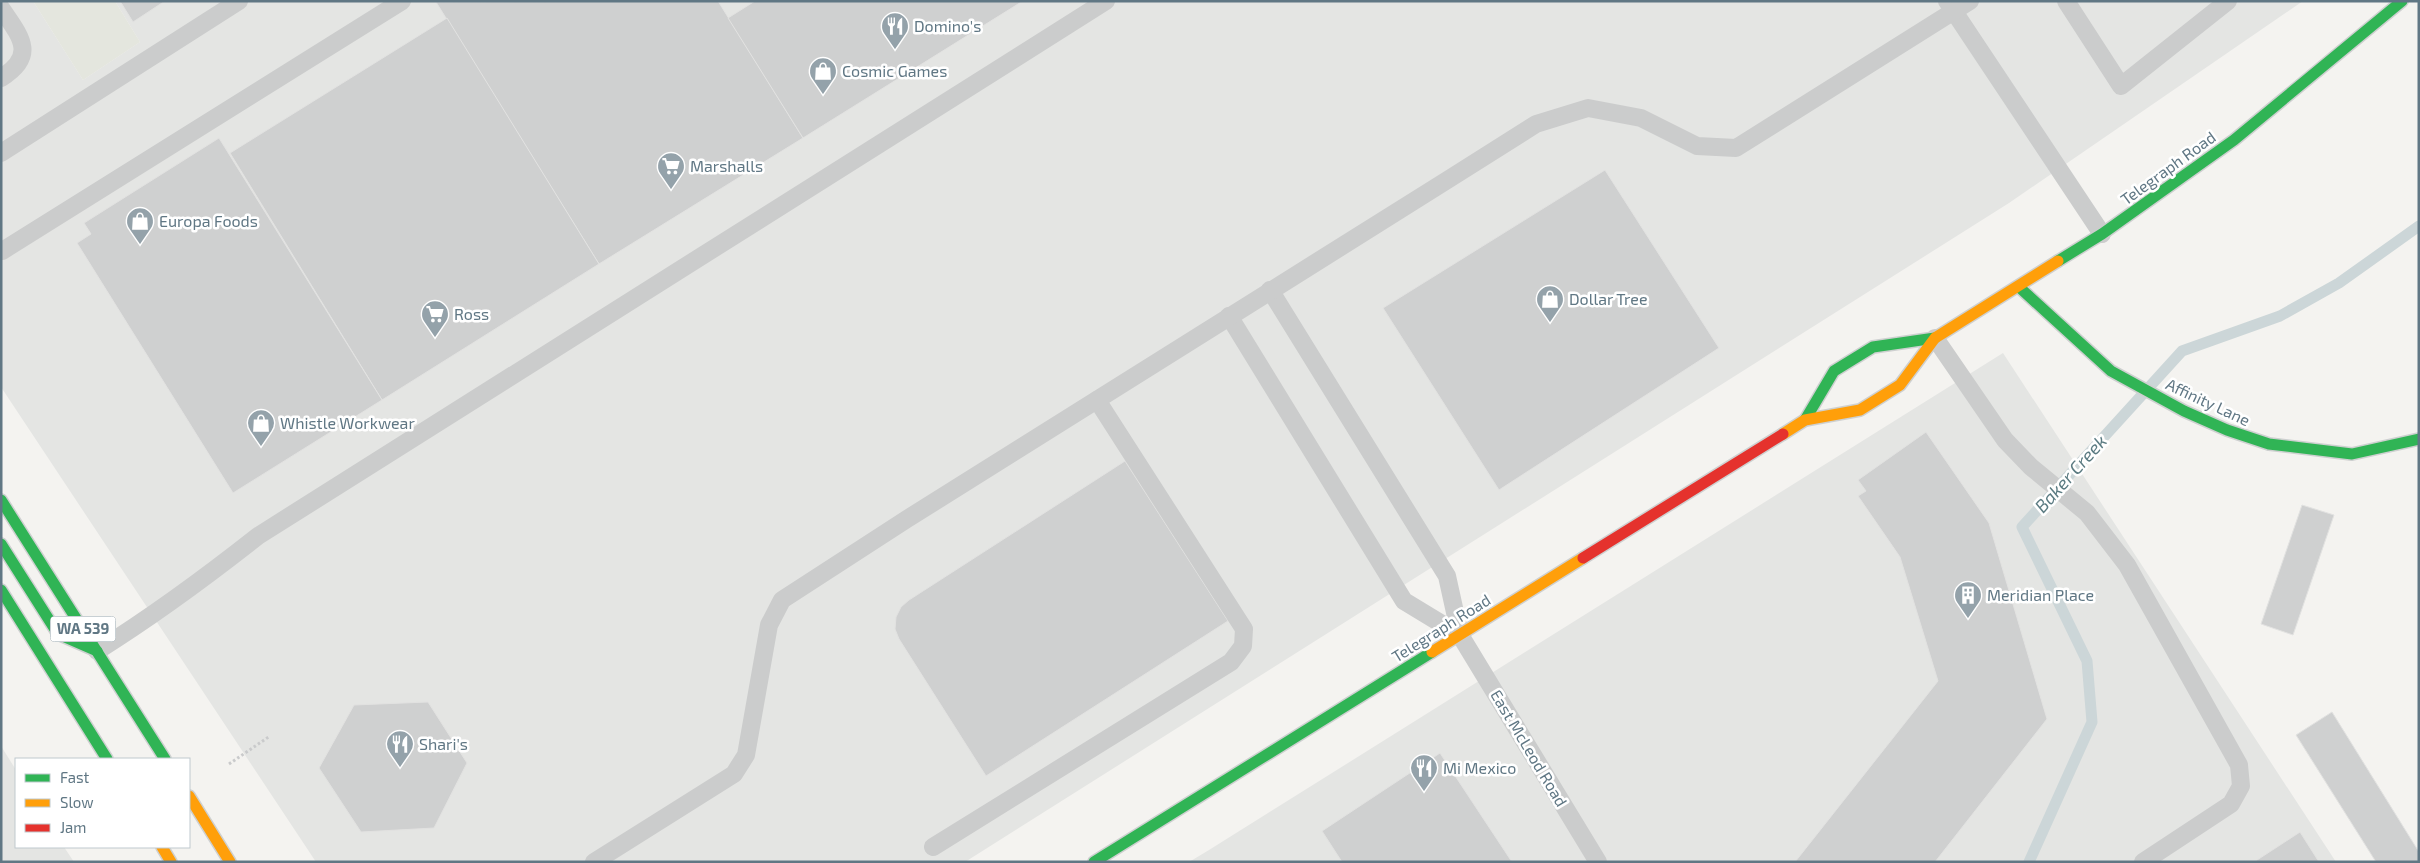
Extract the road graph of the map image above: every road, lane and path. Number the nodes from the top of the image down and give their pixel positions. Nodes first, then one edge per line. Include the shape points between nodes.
1 (239, 1) edge
2 (402, 1) edge
3 (1106, 1) edge
4 (1970, 1) edge
5 (2066, 1) edge
6 (2228, 1) edge
7 (2402, 1) edge
8 (1951, 7) edge
9 (1, 8) edge
10 (1, 78) edge
11 (1, 153) edge
12 (2102, 234) junction
13 (2, 251) edge
14 (2019, 288) junction
15 (1270, 290) junction
16 (1229, 316) junction
17 (1935, 338) junction
18 (1097, 400) junction
19 (1805, 420) junction
20 (2419, 439) edge
21 (1, 500) edge
22 (1, 544) edge
23 (1, 590) edge
24 (1460, 635) junction
25 (97, 651) junction
26 (270, 736) dead end
27 (106, 758) edge
28 (164, 758) edge
29 (229, 764) dead end
30 (190, 798) edge
31 (933, 847) dead end
32 (163, 848) edge
33 (171, 862) edge
34 (230, 862) edge
35 (594, 862) edge
36 (1094, 862) edge
37 (1598, 862) edge
38 (2143, 862) edge

1 - 11 lane
2 - 13 lane
3 - 25 lane via 258,536 150,617
4 - 8 lane
5 - 6 lane via 2122,86
7 - 12 main road, Telegraph Road via 2234,140
8 - 12 lane
8 - 15 lane via 1736,148 1697,146 1641,118 1588,108 1536,124
9 - 10 lane via 22,40 23,55 15,70
12 - 14 main road, Telegraph Road
14 - 17 main road, Telegraph Road
14 - 20 main road, Affinity Lane via 2111,371 2184,411 2253,440 2352,454
15 - 16 lane
15 - 24 lane via 1447,576
16 - 18 lane
16 - 24 lane via 1404,601
17 - 19 main road, Telegraph Road via 1900,385 1860,410
17 - 19 main road, Telegraph Road via 1873,348 1834,371
17 - 38 lane via 2005,440 2031,467 2087,514 2127,565 2239,765 2241,786 2230,804
18 - 31 lane via 1244,629 1243,646 1231,662
18 - 35 lane via 782,600 769,625 746,755 734,774
19 - 24 main road, Telegraph Road
21 - 25 main road, WA 539
22 - 25 main road via 58,634
23 - 27 main road, WA 539
24 - 36 main road, Telegraph Road
24 - 37 lane, East McLeod Road
25 - 28 main road, WA 539
26 - 29 path
30 - 34 main road
32 - 33 main road

